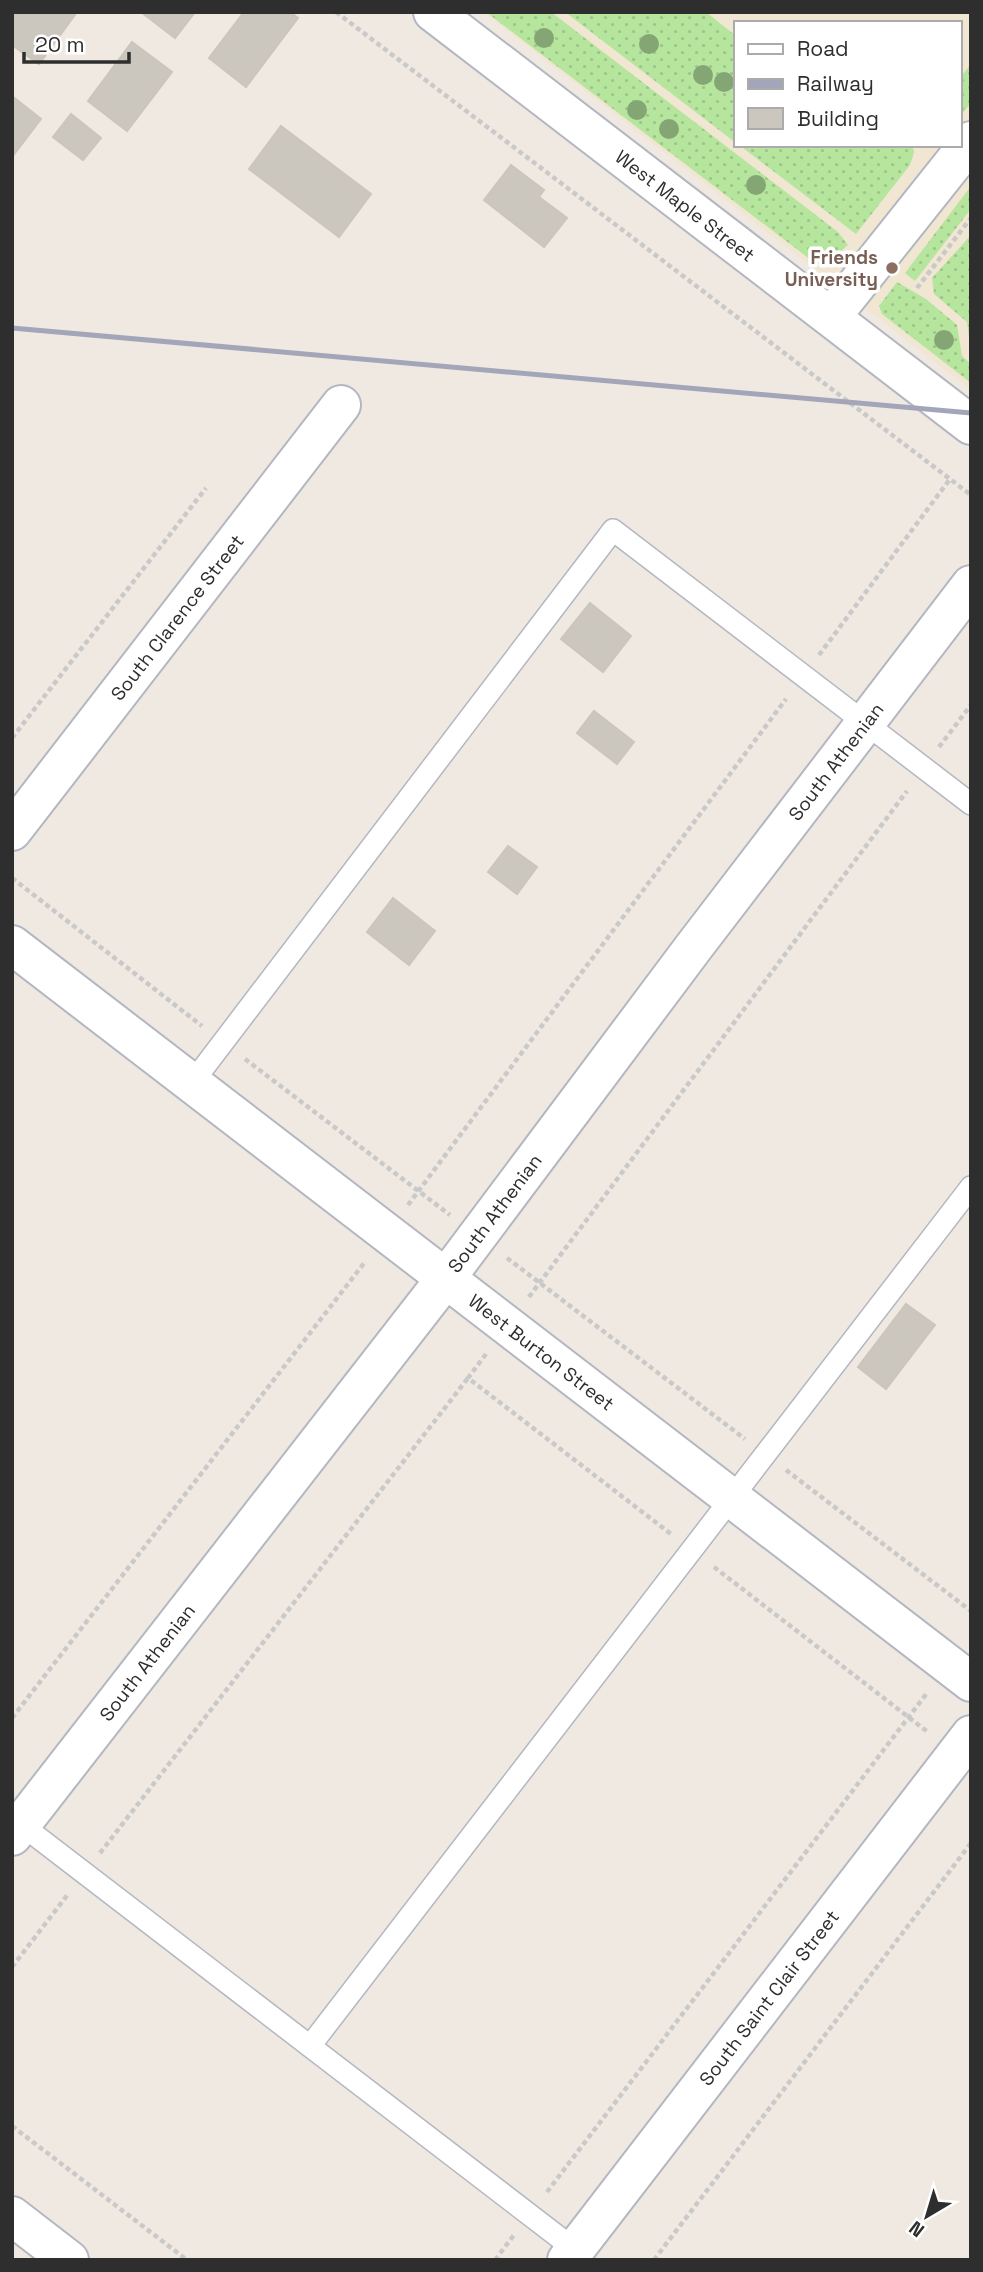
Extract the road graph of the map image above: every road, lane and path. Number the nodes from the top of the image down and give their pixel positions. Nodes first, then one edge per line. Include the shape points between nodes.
1 (336, 12) edge
2 (433, 12) edge
3 (971, 141) edge
4 (971, 218) edge
5 (917, 288) dead end
6 (831, 317) junction
7 (341, 405) dead end
8 (971, 425) edge
9 (950, 479) junction
10 (206, 488) dead end
11 (971, 495) edge
12 (971, 586) edge
13 (803, 676) junction
14 (971, 705) edge
15 (865, 723) junction
16 (12, 738) edge
17 (924, 768) junction
18 (971, 804) edge
19 (12, 831) edge
20 (12, 945) edge
21 (191, 1083) junction
22 (971, 1187) edge
23 (387, 1233) junction
24 (446, 1278) junction
25 (507, 1325) junction
26 (468, 1378) junction
27 (733, 1499) junction
28 (692, 1550) junction
29 (960, 1673) edge
30 (909, 1717) junction
31 (12, 1718) edge
32 (963, 1744) edge
33 (15, 1826) edge
34 (971, 1843) edge
35 (85, 1873) junction
36 (12, 1967) edge
37 (310, 2046) junction
38 (12, 2126) edge
39 (530, 2215) junction
40 (12, 2216) edge
41 (577, 2256) edge
42 (69, 2260) edge
43 (187, 2260) edge
44 (495, 2260) edge
45 (654, 2260) edge

1 - 9 path
2 - 6 street, West Maple Street
3 - 6 street
4 - 5 path
6 - 8 street, West Maple Street
7 - 19 street, South Clarence Street
9 - 11 path
9 - 13 path
10 - 16 path
12 - 15 street, South Athenian
13 - 15 lane
13 - 21 lane via 613,530
13 - 23 path
14 - 17 path
15 - 17 lane
15 - 24 street, South Athenian
17 - 18 lane
17 - 25 path
20 - 21 street, West Burton Street
21 - 23 street, West Burton Street
22 - 27 lane
23 - 24 street, West Burton Street
23 - 31 path
24 - 25 street, West Burton Street
24 - 33 street, South Athenian
25 - 26 path
25 - 27 street, West Burton Street
26 - 28 path
26 - 35 path
27 - 28 lane
27 - 29 street, West Burton Street
28 - 30 path
28 - 37 lane
29 - 30 path
30 - 32 path
30 - 39 path
32 - 41 street, South Saint Clair Street
33 - 35 lane
34 - 45 path
35 - 36 path
35 - 37 lane
37 - 39 lane
38 - 43 path
39 - 41 lane
39 - 44 path
40 - 42 street

